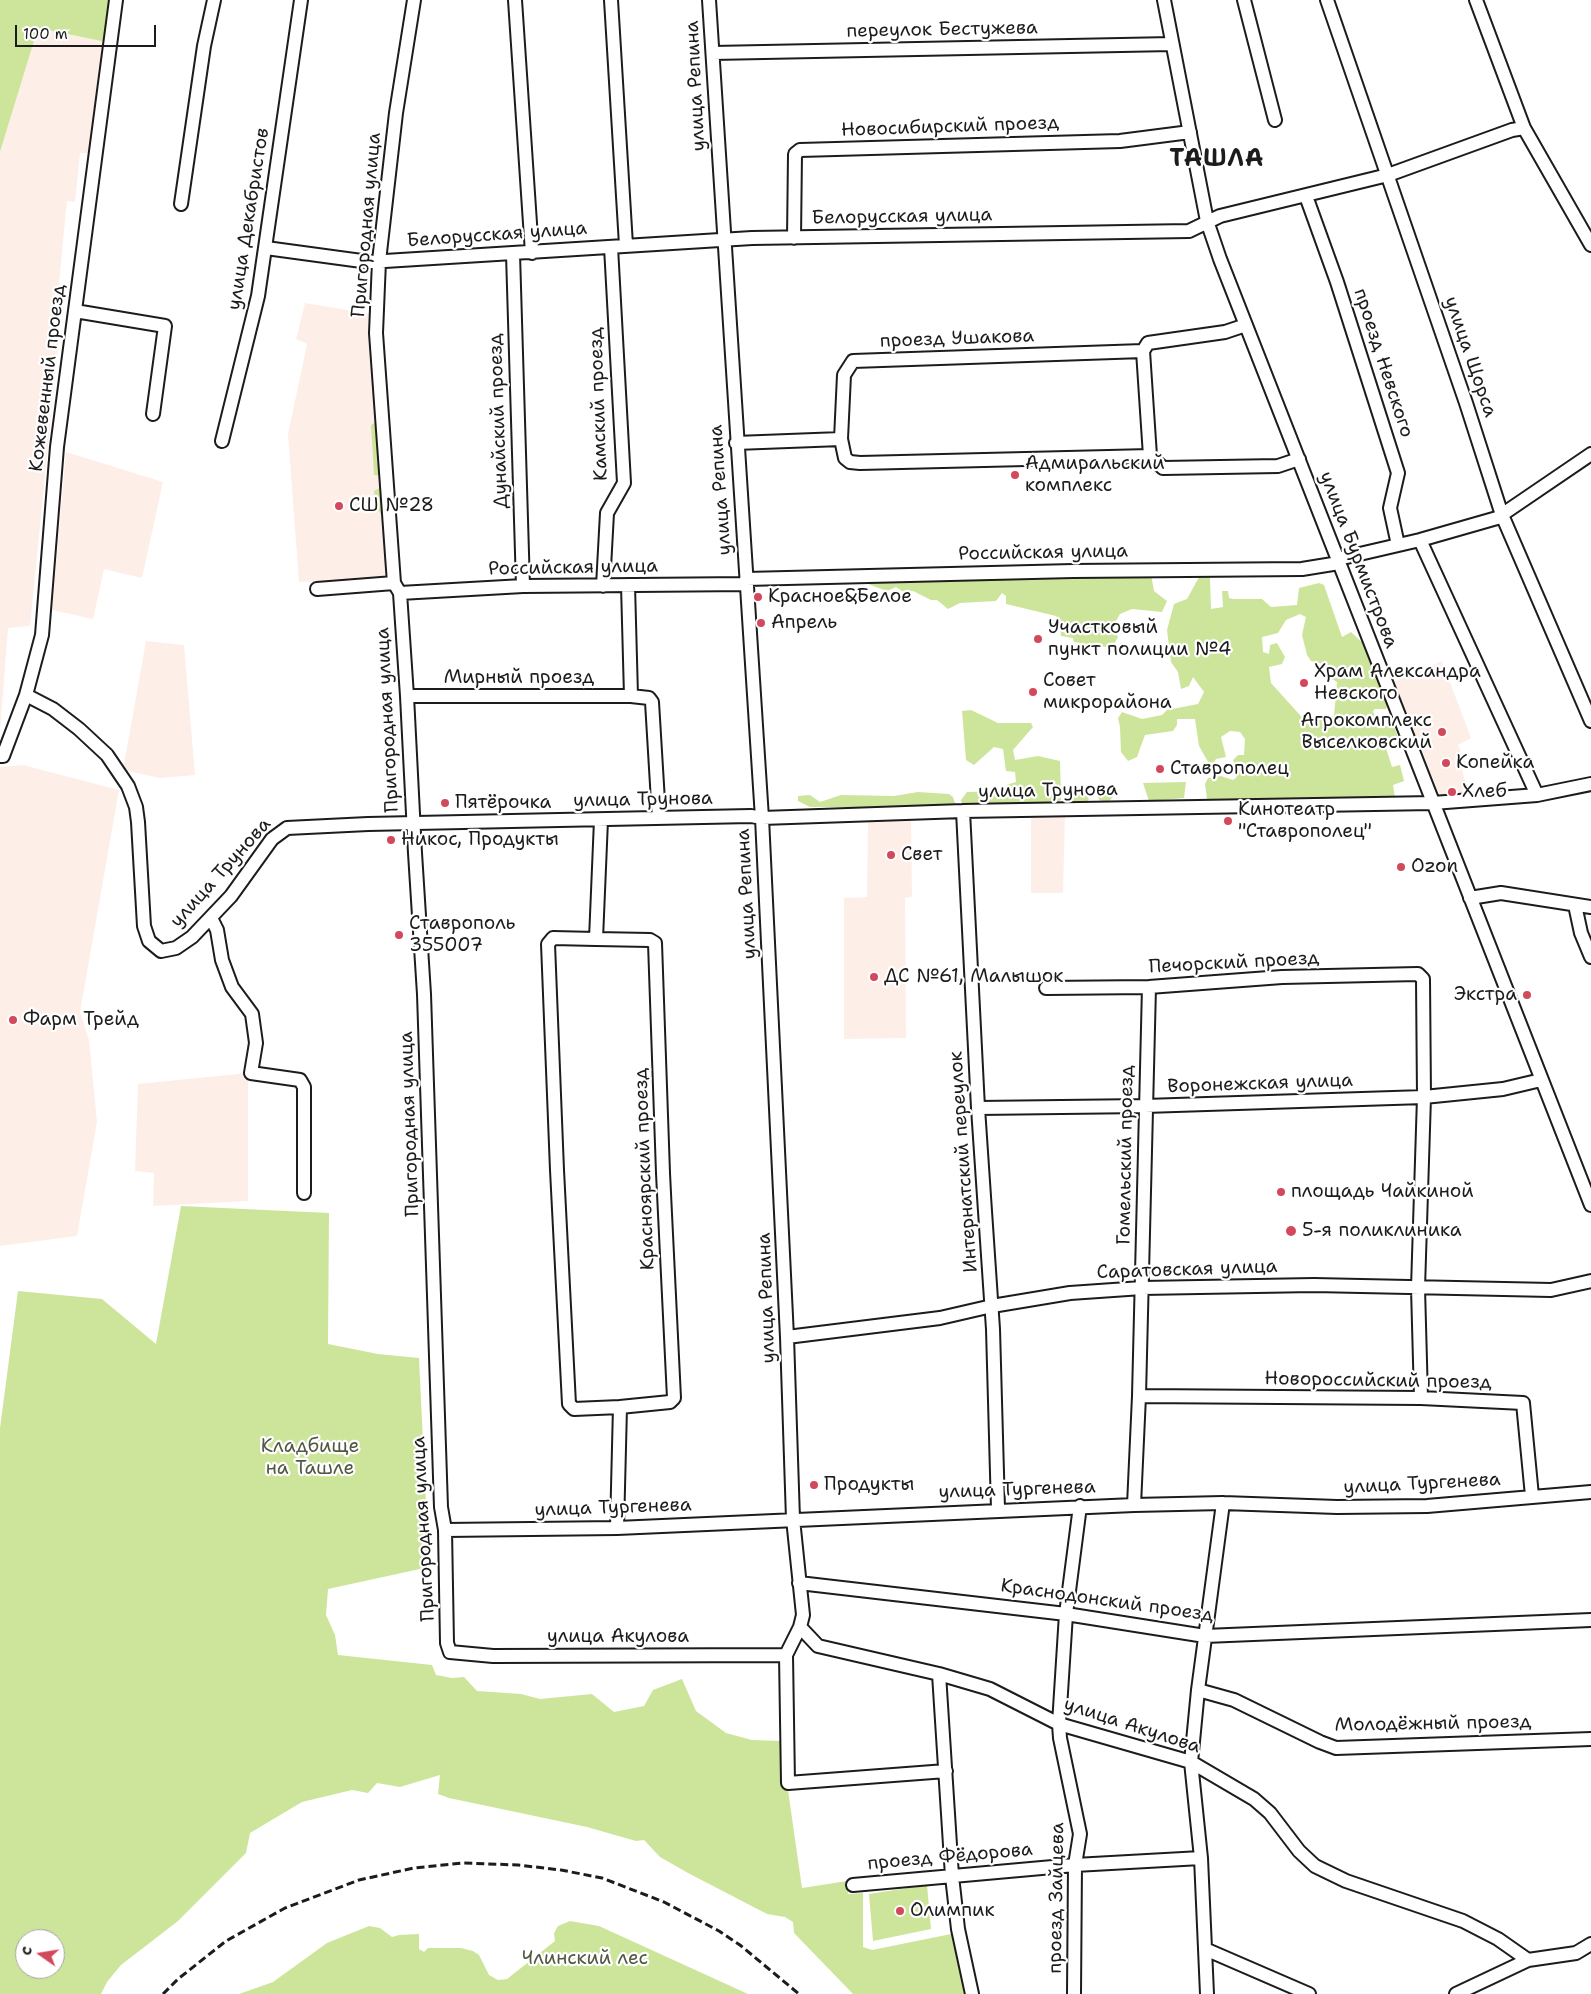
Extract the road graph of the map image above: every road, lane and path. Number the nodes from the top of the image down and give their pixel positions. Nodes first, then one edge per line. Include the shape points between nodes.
1 (116, 0) edge
2 (214, 0) edge
3 (301, 0) edge
4 (414, 0) edge
5 (515, 0) edge
6 (611, 0) edge
7 (710, 0) edge
8 (1164, 0) edge
9 (1244, 0) edge
10 (1327, 0) edge
11 (1476, 0) edge
12 (1172, 44) junction
13 (713, 53) junction
14 (1275, 120) dead end
15 (1524, 128) junction
16 (1190, 132) junction
17 (1388, 175) junction
18 (1306, 196) junction
19 (181, 204) dead end
20 (1207, 221) junction
21 (794, 238) junction
22 (724, 239) junction
23 (626, 245) junction
24 (1591, 245) edge
25 (612, 247) junction
26 (266, 248) junction
27 (532, 253) junction
28 (513, 254) junction
29 (379, 261) junction
30 (75, 311) junction
31 (1246, 325) junction
32 (1143, 351) junction
33 (153, 414) dead end
34 (841, 439) junction
35 (222, 440) dead end
36 (736, 443) junction
37 (1591, 454) edge
38 (1150, 456) junction
39 (1299, 459) junction
40 (1502, 515) junction
41 (1420, 540) junction
42 (1398, 544) junction
43 (1338, 561) junction
44 (746, 581) junction
45 (628, 585) junction
46 (523, 586) junction
47 (602, 586) junction
48 (397, 588) junction
49 (317, 589) dead end
50 (26, 695) junction
51 (407, 696) junction
52 (631, 696) junction
53 (1591, 721) edge
54 (1, 756) edge
55 (1591, 784) edge
56 (1537, 795) junction
57 (1433, 803) junction
58 (963, 812) junction
59 (659, 818) junction
60 (762, 818) junction
61 (601, 820) junction
62 (413, 823) junction
63 (1470, 898) junction
64 (1575, 905) junction
65 (1591, 907) edge
66 (211, 918) junction
67 (596, 939) junction
68 (1591, 957) edge
69 (1149, 987) junction
70 (1046, 988) dead end
71 (1541, 1080) junction
72 (1424, 1096) junction
73 (1145, 1106) junction
74 (978, 1108) junction
75 (304, 1192) dead end
76 (1591, 1204) edge
77 (1591, 1281) edge
78 (1142, 1288) junction
79 (1418, 1288) junction
80 (992, 1306) junction
81 (787, 1337) junction
82 (1140, 1396) junction
83 (1420, 1398) junction
84 (620, 1407) junction
85 (1591, 1492) edge
86 (1532, 1496) junction
87 (1224, 1503) junction
88 (1134, 1504) junction
89 (1080, 1506) junction
90 (998, 1509) junction
91 (794, 1519) junction
92 (617, 1528) junction
93 (445, 1530) junction
94 (799, 1583) junction
95 (1066, 1614) junction
96 (1591, 1620) edge
97 (800, 1627) junction
98 (1205, 1636) junction
99 (450, 1652) joint
100 (786, 1655) junction
101 (939, 1674) junction
102 (1198, 1690) junction
103 (1059, 1724) junction
104 (1591, 1739) edge
105 (1191, 1762) junction
106 (946, 1771) junction
107 (1201, 1858) junction
108 (1076, 1865) junction
109 (952, 1876) junction
110 (853, 1885) dead end
111 (1591, 1944) edge
112 (1205, 1949) junction
113 (1528, 1960) junction
114 (972, 1994) edge
115 (1074, 1994) edge
116 (1207, 1994) edge
117 (1309, 1994) edge
118 (1456, 1994) edge

1 - 30 street, Кожевенный проезд
2 - 19 street via 204,46
3 - 26 street, улица Декабристов
4 - 29 street, Пригородная улица via 396,113
5 - 27 street
6 - 23 street
7 - 13 street, улица Репина
8 - 12 street, улица Бурмистрова
9 - 14 street
10 - 17 street, улица Щорса
11 - 15 street
12 - 13 street, переулок Бестужева
12 - 16 street, улица Бурмистрова
13 - 22 street, улица Репина
15 - 17 street, Белорусская улица
15 - 24 street
16 - 20 street, улица Бурмистрова
16 - 21 street, Новосибирский проезд via 1120,141 800,150 795,154
17 - 18 street, Белорусская улица
17 - 40 street, улица Щорса
18 - 20 street, Белорусская улица
18 - 42 street, проезд Невского via 1398,473 1390,508
20 - 21 street, Белорусская улица via 1189,231
20 - 31 street, улица Бурмистрова
21 - 22 street, Белорусская улица
22 - 23 street, Белорусская улица
22 - 36 street, улица Репина
23 - 25 street, Белорусская улица
25 - 27 street, Белорусская улица
25 - 47 street, Камский проезд via 624,483 607,513
26 - 29 street, Белорусская улица
26 - 35 street, улица Декабристов via 258,296
27 - 28 street, Белорусская улица
28 - 29 street, Белорусская улица
28 - 46 street, Дунайский проезд
29 - 48 street, Пригородная улица via 376,333
30 - 33 street via 165,326
30 - 50 street, Кожевенный проезд via 57,447 42,635
31 - 32 street, проезд Ушакова via 1226,332 1148,343
31 - 39 street, улица Бурмистрова
32 - 34 street, проезд Ушакова via 853,361 844,375
32 - 38 street
34 - 36 street
34 - 38 street, проезд Ушакова via 845,458 860,463
36 - 44 street, улица Репина
37 - 40 street, Российская улица
38 - 39 street via 1163,468 1278,466
39 - 43 street, улица Бурмистрова
40 - 41 street, Российская улица
40 - 53 street, улица Щорса
41 - 42 street, Российская улица
41 - 56 street
42 - 43 street, Российская улица
43 - 44 street, Российская улица via 1302,569 1063,571
43 - 57 street, улица Бурмистрова
44 - 45 street, Российская улица
44 - 60 street, улица Репина
45 - 47 street, Российская улица
45 - 52 street
46 - 47 street, Российская улица
46 - 48 street, Российская улица
48 - 49 street, Российская улица
48 - 51 street, Пригородная улица
50 - 54 street, Кожевенный проезд
50 - 66 street, улица Трунова via 53,709 79,729 107,756 128,786 136,807 141,895 149,941 156,949 169,951 192,937
51 - 52 street, Мирный проезд
51 - 62 street, Пригородная улица
52 - 59 street, Мирный проезд via 645,696 652,702
55 - 56 street, улица Трунова
56 - 57 street, улица Трунова
57 - 58 street, улица Трунова
57 - 63 street, улица Бурмистрова
58 - 60 street, улица Трунова
58 - 74 street, Интернатский переулок
59 - 60 street, улица Трунова
59 - 61 street, улица Трунова
60 - 81 street, улица Репина
61 - 62 street, улица Трунова
61 - 67 street
62 - 66 street, улица Трунова via 287,828 272,839
62 - 93 street, Пригородная улица via 424,994 441,1507
63 - 64 street via 1501,893
63 - 71 street, улица Бурмистрова
64 - 65 street
64 - 68 street
66 - 75 street via 232,986 252,1014 256,1043 251,1073 300,1080 304,1087
67 - 84 street, Красноярский проезд via 553,938 548,944 557,1170 569,1404 574,1409
67 - 84 street, Красноярский проезд via 650,940 655,943 674,1398 670,1402
69 - 70 street, Печорский проезд
69 - 72 street, Печорский проезд via 1282,977 1418,974 1423,979
69 - 73 street, Гомельский проезд
71 - 72 street, Воронежская улица via 1503,1090
71 - 76 street, улица Бурмистрова
72 - 73 street, Воронежская улица
72 - 79 street
73 - 74 street, Воронежская улица
73 - 78 street, Гомельский проезд
74 - 80 street, Интернатский переулок
77 - 79 street, Саратовская улица via 1551,1290
78 - 79 street, Саратовская улица via 1314,1285
78 - 80 street, Саратовская улица via 1070,1293
78 - 82 street, Гомельский проезд
79 - 83 street
80 - 81 street, Саратовская улица via 940,1318
80 - 90 street, Интернатский переулок
81 - 91 street, улица Репина
82 - 83 street, Новороссийский проезд
82 - 88 street, Гомельский проезд
83 - 86 street, Новороссийский проезд via 1523,1403
84 - 92 street
85 - 86 street, улица Тургенева
86 - 87 street, улица Тургенева via 1427,1506
87 - 88 street, улица Тургенева
87 - 98 street
88 - 89 street, улица Тургенева
89 - 90 street, улица Тургенева
89 - 95 street, проезд Зайцева
90 - 91 street, улица Тургенева
91 - 92 street, улица Тургенева
91 - 94 street, улица Репина
92 - 93 street, улица Тургенева
93 - 99 street, Пригородная улица via 447,1643
94 - 95 street, Краснодонский проезд
94 - 97 street, улица Репина via 803,1615
95 - 98 street, Краснодонский проезд
95 - 103 street, проезд Зайцева
96 - 98 street, Краснодонский проезд
97 - 100 street, улица Репина
97 - 101 street, улица Акулова via 818,1646
98 - 102 street
99 - 100 street, улица Акулова via 493,1656
100 - 106 street, улица Репина via 788,1783
101 - 103 street, улица Акулова via 990,1690
101 - 106 street
102 - 104 street, Молодёжный проезд via 1234,1700 1336,1748
102 - 105 street
103 - 105 street, улица Акулова
103 - 108 street, проезд Зайцева via 1080,1834
105 - 107 street
105 - 113 street, улица Акулова via 1270,1812 1299,1851 1315,1866 1346,1881 1463,1921 1498,1939
106 - 109 street
107 - 108 street, проезд Фёдорова
107 - 112 street
108 - 109 street, проезд Фёдорова
108 - 115 street, проезд Зайцева
109 - 110 street, проезд Фёдорова
109 - 114 street via 958,1929
111 - 113 street via 1576,1953
112 - 116 street
112 - 117 street
113 - 118 street

